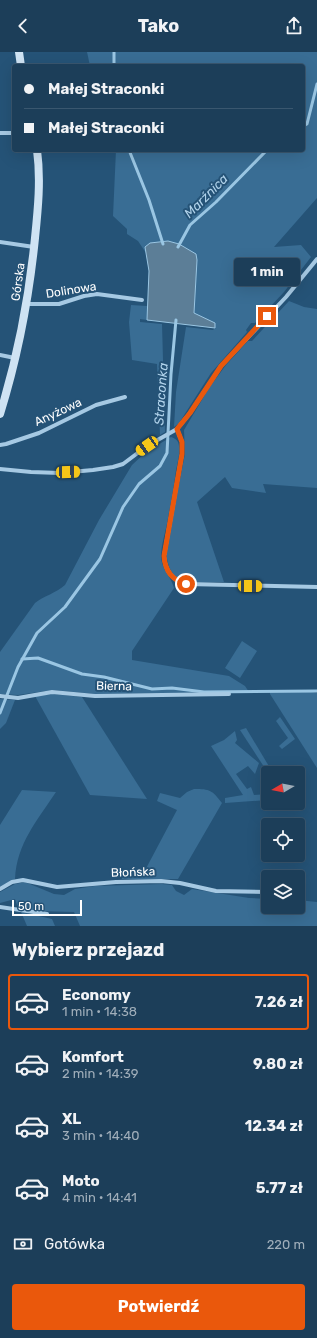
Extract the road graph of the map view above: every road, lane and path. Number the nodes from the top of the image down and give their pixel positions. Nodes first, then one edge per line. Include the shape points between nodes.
1 (19, 52) edge
2 (22, 64) edge
3 (0, 133) edge
4 (12, 133) edge
5 (36, 152) edge
6 (0, 242) edge
7 (34, 247) junction
8 (317, 259) edge
9 (142, 300) dead end
10 (27, 304) junction
11 (0, 355) edge
12 (15, 358) junction
13 (125, 397) dead end
14 (0, 414) edge
15 (175, 430) junction
16 (0, 444) edge
17 (0, 468) edge
18 (317, 587) edge
19 (229, 694) dead end
20 (0, 696) edge
21 (0, 889) edge
22 (261, 892) edge
23 (0, 907) edge
24 (47, 914) dead end

1 - 2 street
3 - 4 street
5 - 7 street, Górska via 39,193
6 - 7 street
7 - 10 street, Górska
8 - 15 street via 286,297 221,366 190,413
9 - 10 street, Dolinowa via 98,294 59,304
10 - 12 street, Górska
11 - 12 street
12 - 14 street, Górska
13 - 16 street, Anyżowa via 96,405 39,433
15 - 17 street via 138,452 127,462 113,467 45,473
15 - 18 street via 182,442 182,454 164,549 166,567 171,576 186,584
19 - 20 street, Bierna via 95,696 52,692 18,698
21 - 22 street, Błońska via 12,882 23,880 57,887 161,881 216,891
23 - 24 street

